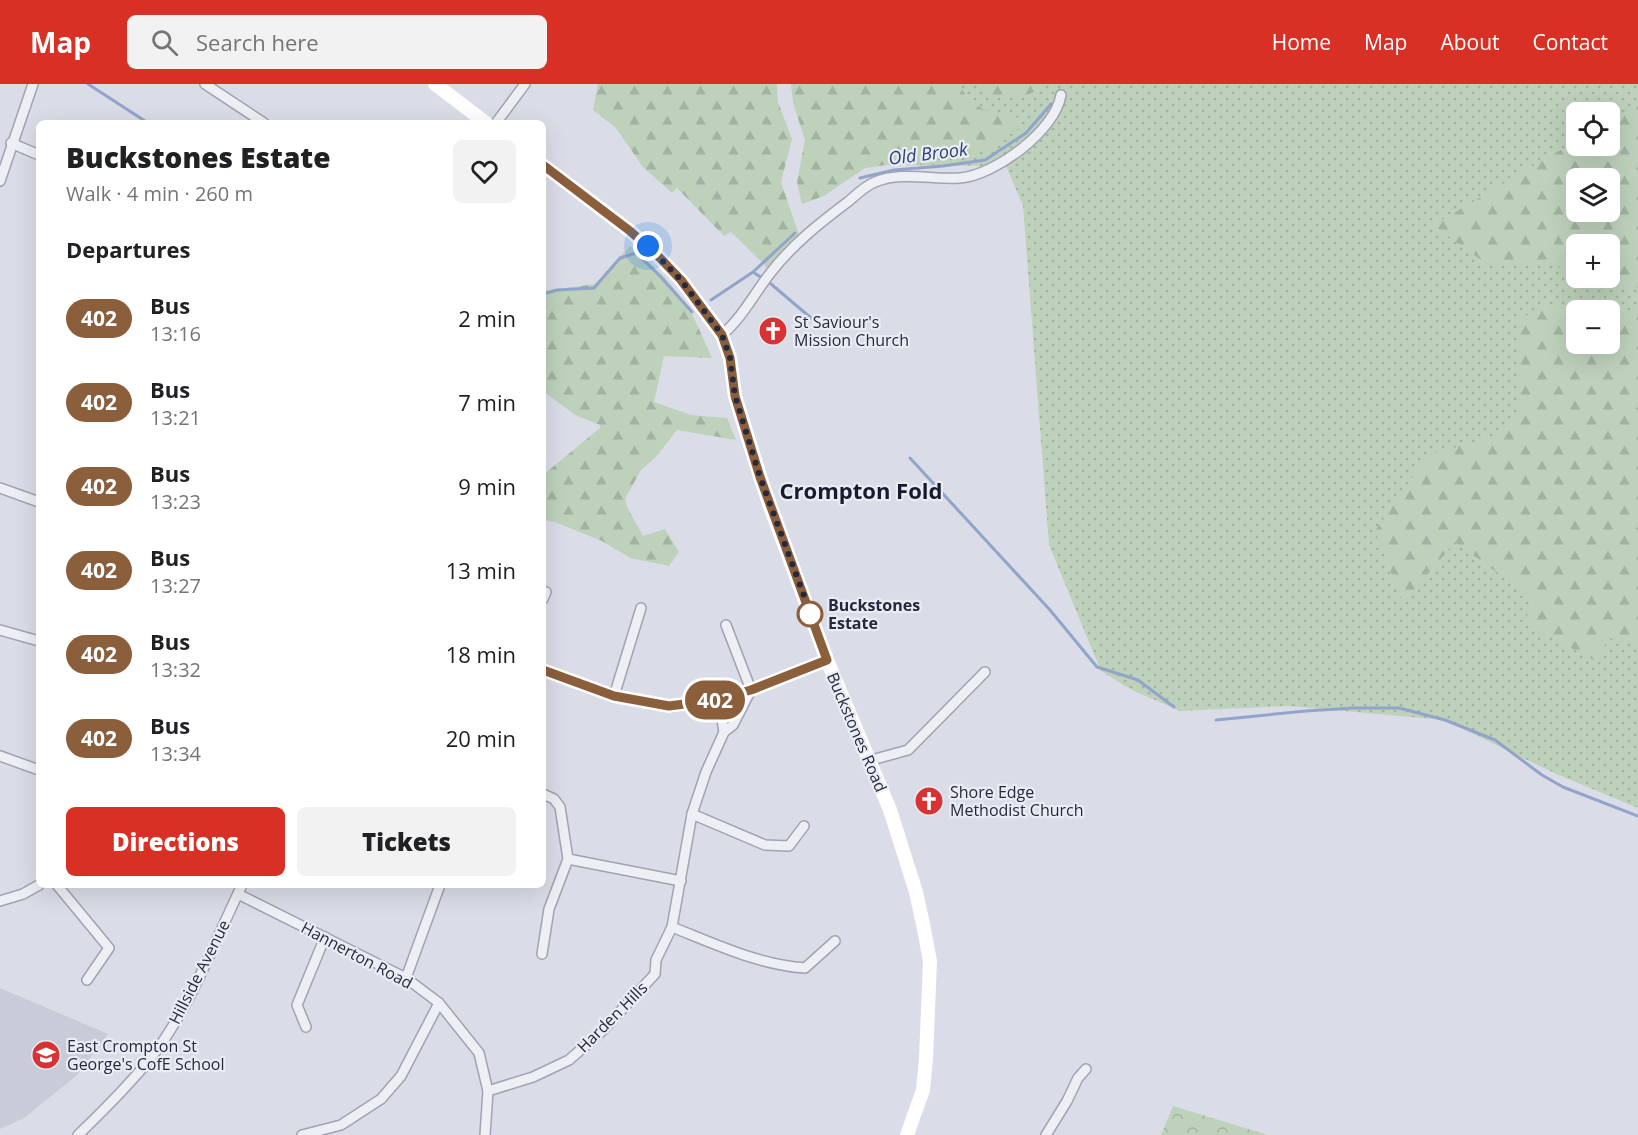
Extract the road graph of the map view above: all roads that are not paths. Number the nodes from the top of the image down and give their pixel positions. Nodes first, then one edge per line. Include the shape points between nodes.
1 (33, 84) edge
2 (205, 84) edge
3 (435, 84) edge
4 (525, 84) edge
5 (1061, 95) dead end
6 (469, 118) edge
7 (259, 120) edge
8 (498, 120) edge
9 (11, 143) junction
10 (36, 153) edge
11 (546, 167) edge
12 (0, 181) edge
13 (722, 335) junction
14 (0, 488) edge
15 (36, 501) edge
16 (641, 608) dead end
17 (726, 626) dead end
18 (0, 630) edge
19 (36, 640) edge
20 (827, 660) junction
21 (546, 671) edge
22 (985, 672) dead end
23 (751, 690) junction
24 (614, 696) junction
25 (715, 700) junction
26 (724, 732) junction
27 (0, 756) edge
28 (868, 761) junction
29 (36, 769) edge
30 (546, 796) edge
31 (692, 814) junction
32 (804, 826) dead end
33 (568, 859) junction
34 (681, 881) junction
35 (36, 887) edge
36 (60, 888) edge
37 (241, 888) edge
38 (439, 888) edge
39 (238, 894) junction
40 (0, 901) edge
41 (672, 927) junction
42 (325, 937) junction
43 (835, 941) dead end
44 (542, 954) dead end
45 (406, 978) junction
46 (87, 980) dead end
47 (439, 1003) junction
48 (306, 1027) dead end
49 (1086, 1070) dead end
50 (488, 1091) junction
51 (78, 1135) edge
52 (302, 1135) edge
53 (485, 1135) edge
54 (907, 1135) edge
55 (1046, 1135) edge

1 - 9 street
2 - 7 street
3 - 6 main road
4 - 8 street
5 - 13 street via 1060,104 1044,129 994,166 962,178 887,178 872,183 804,235
9 - 10 street
9 - 12 street
11 - 13 main road, Buckstones Road via 657,255
13 - 20 main road, Buckstones Road via 730,358 735,396 765,493
14 - 15 street
16 - 24 street
17 - 23 street
18 - 19 street
20 - 23 street
20 - 28 main road, Buckstones Road
21 - 24 street
22 - 28 street via 908,750
23 - 25 street
23 - 26 street, Harden Hills via 733,725
24 - 25 street via 669,706
25 - 26 street
26 - 31 street, Harden Hills
27 - 29 street
28 - 54 main road, Buckstones Road via 890,810 924,924 930,961 923,1090
30 - 33 street via 560,807
31 - 32 street via 765,845 789,846
31 - 34 street, Harden Hills
33 - 34 street
33 - 44 street via 549,909
34 - 41 street, Harden Hills
35 - 40 street
36 - 46 street via 110,948
37 - 39 street, Hillside Avenue
38 - 45 street
39 - 42 street, Hannerton Road
39 - 51 street, Hillside Avenue via 177,1018 158,1047 115,1099
41 - 43 street via 784,967 805,968
41 - 50 street, Harden Hills via 656,960 654,974 594,1039 569,1060 533,1077
42 - 45 street, Hannerton Road
42 - 48 street via 297,1005
45 - 47 street, Hannerton Road
47 - 50 street, Hannerton Road via 479,1053
47 - 52 street via 401,1076 381,1099 341,1125
49 - 55 street
50 - 53 street, Hannerton Road

